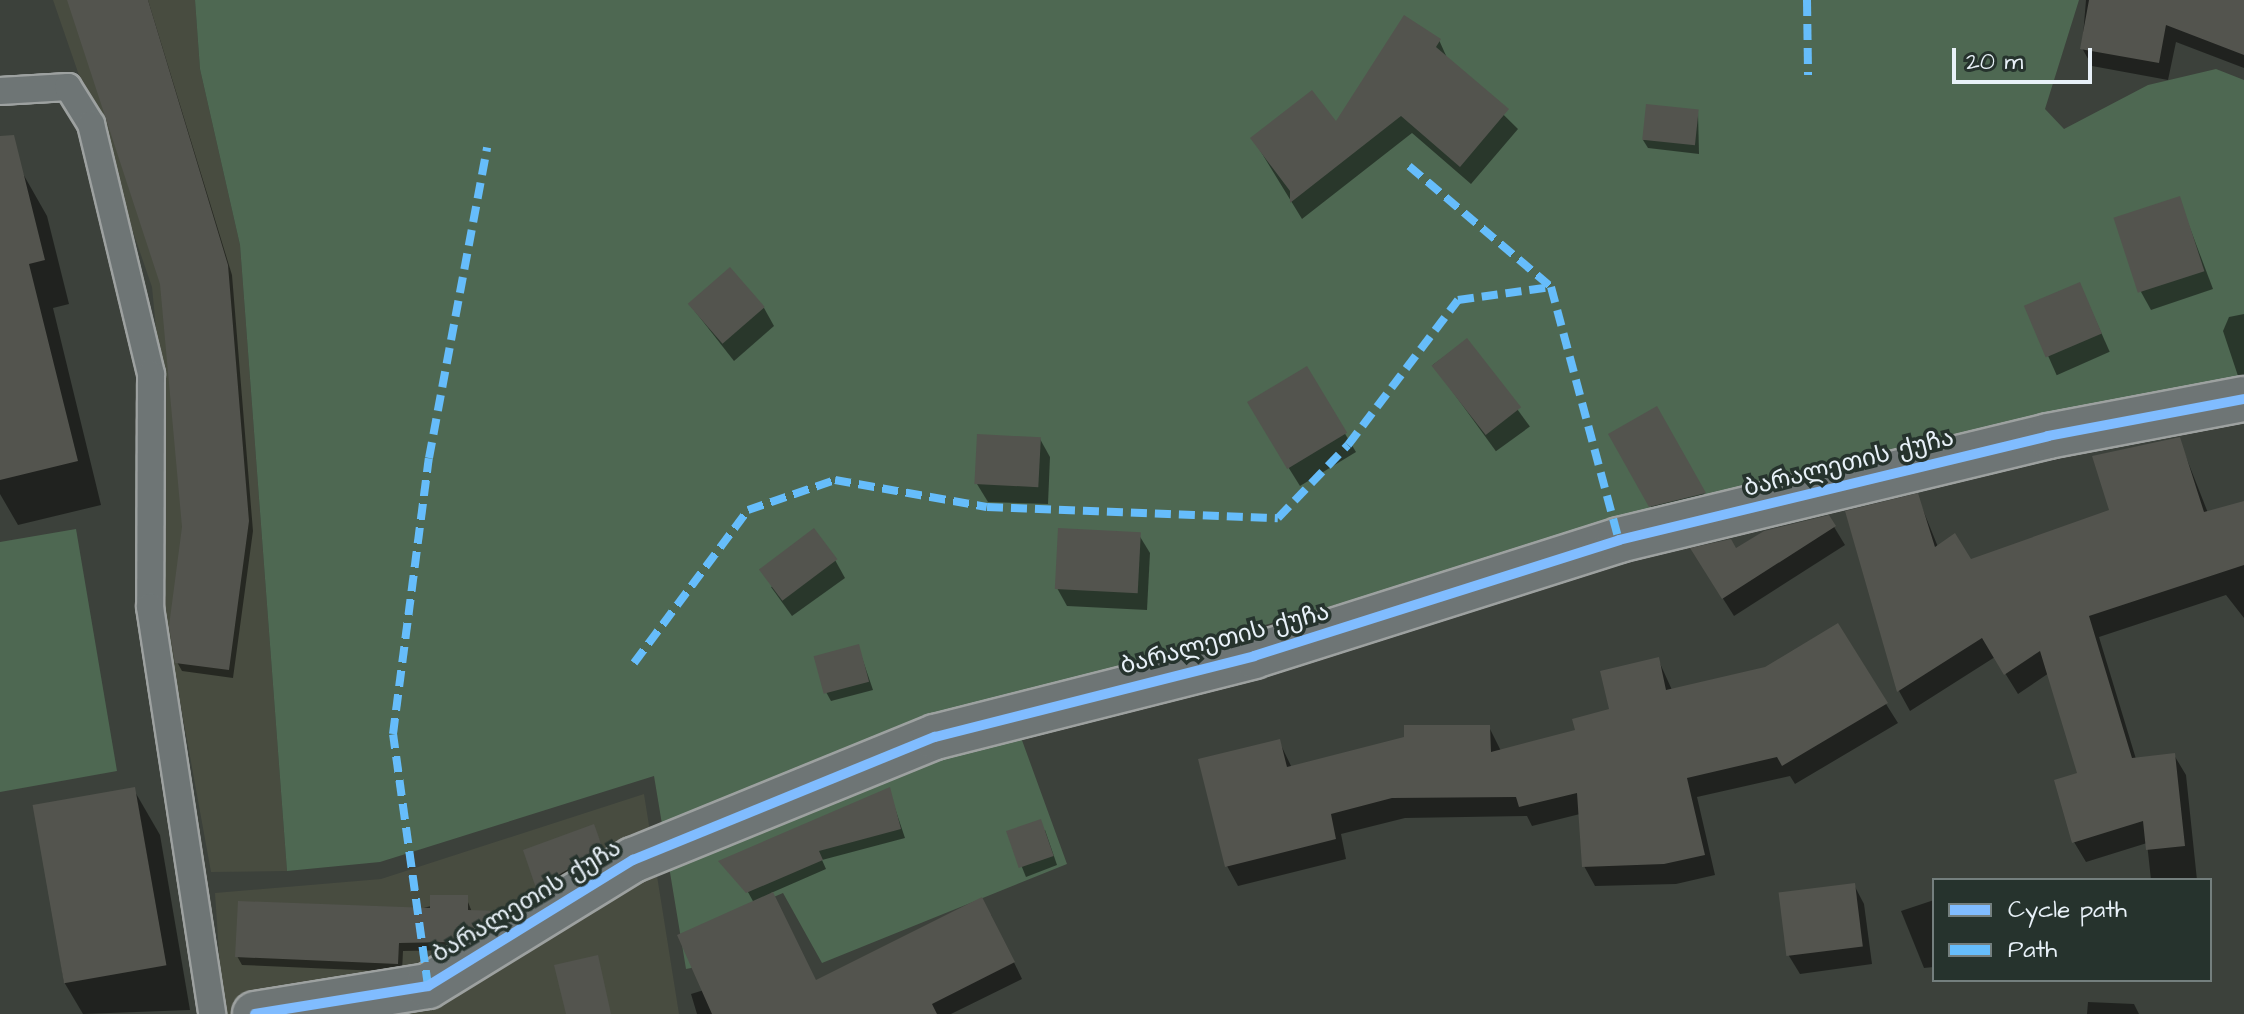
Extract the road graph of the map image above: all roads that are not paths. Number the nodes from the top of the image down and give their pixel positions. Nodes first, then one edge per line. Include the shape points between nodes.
1 (0, 91) edge
2 (2244, 399) edge
3 (212, 1014) edge
4 (255, 1014) edge

1 - 3 lane via 68,87 91,124 148,359 150,607
2 - 4 street, ბარალეთის ქუჩა via 2048,436 1619,540 1254,656 935,737 633,860 428,986

